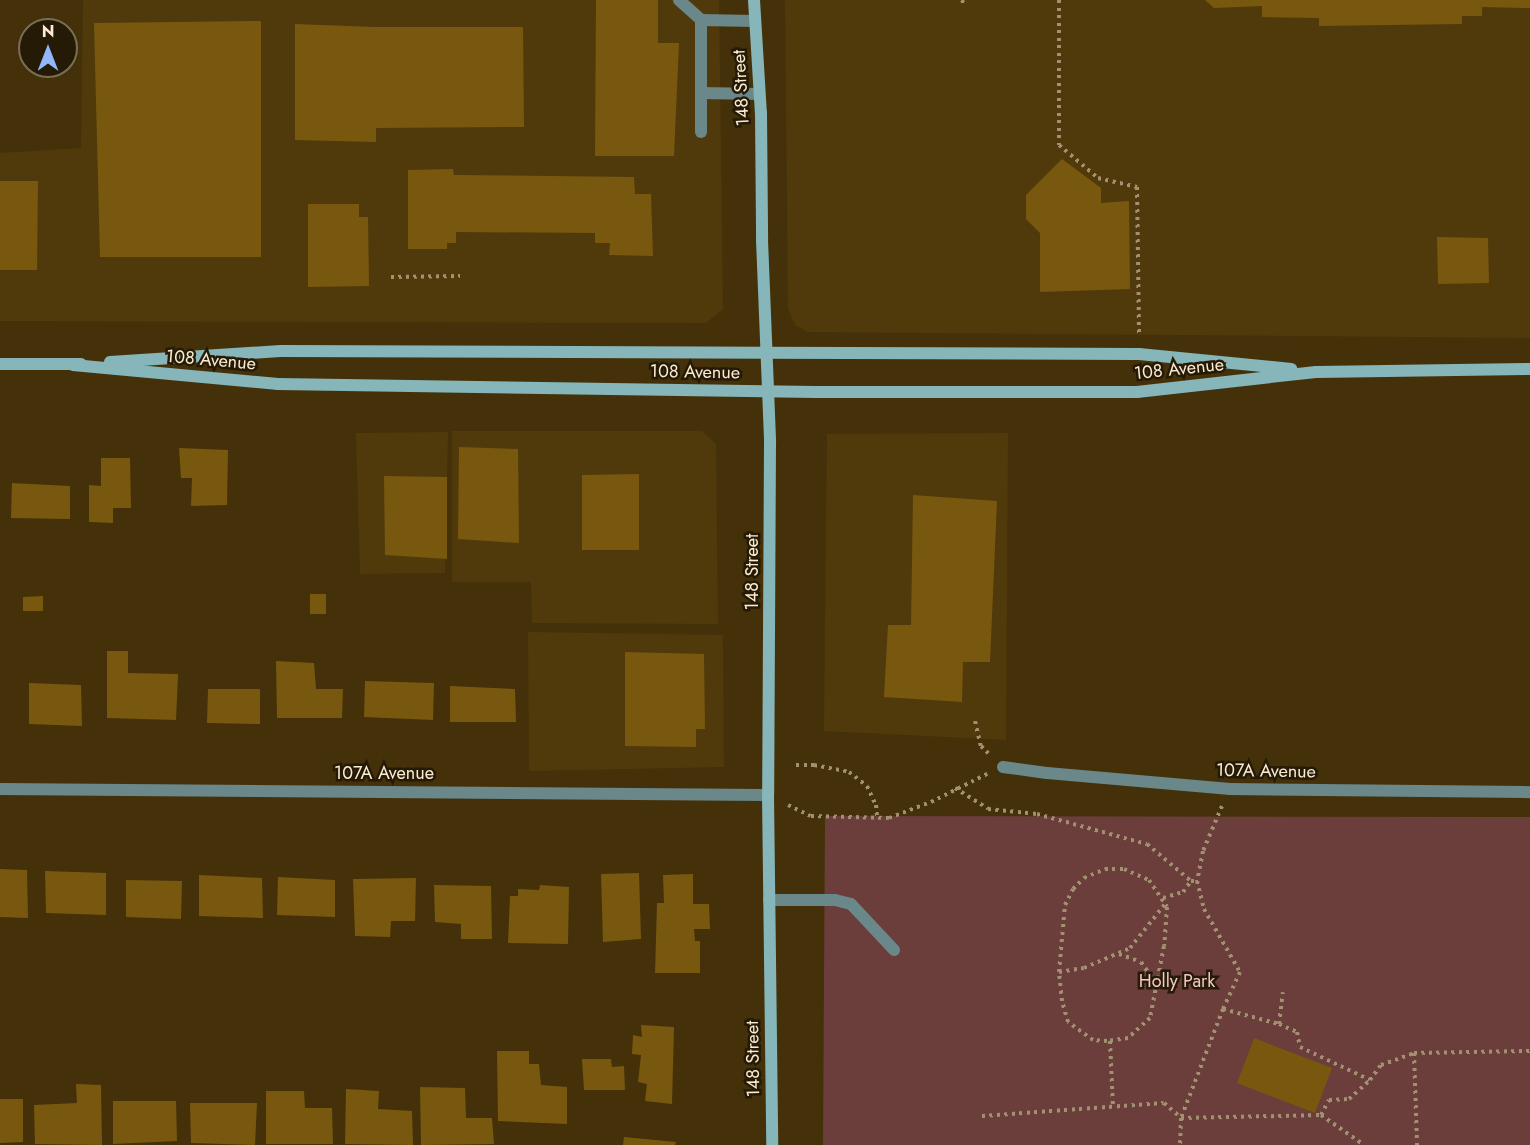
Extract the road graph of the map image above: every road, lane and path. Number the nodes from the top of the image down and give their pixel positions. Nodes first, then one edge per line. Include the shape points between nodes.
1 (679, 0) edge
2 (754, 0) edge
3 (1059, 0) edge
4 (700, 20) junction
5 (755, 21) junction
6 (701, 93) junction
7 (759, 94) junction
8 (701, 132) dead end
9 (460, 276) dead end
10 (391, 277) dead end
11 (766, 352) junction
12 (1139, 354) junction
13 (0, 364) edge
14 (73, 365) junction
15 (1530, 369) edge
16 (1316, 372) junction
17 (768, 391) junction
18 (975, 721) dead end
19 (796, 765) dead end
20 (1003, 767) junction
21 (0, 789) edge
22 (955, 789) junction
23 (1530, 792) edge
24 (768, 795) junction
25 (1225, 800) dead end
26 (877, 816) junction
27 (1191, 881) junction
28 (1197, 881) junction
29 (1163, 898) junction
30 (769, 900) junction
31 (1166, 903) junction
32 (894, 950) dead end
33 (1118, 954) junction
34 (1059, 972) junction
35 (1157, 986) junction
36 (1283, 992) dead end
37 (1223, 1010) junction
38 (1279, 1024) junction
39 (1110, 1041) junction
40 (1530, 1051) edge
41 (1414, 1053) junction
42 (1370, 1080) junction
43 (1113, 1107) junction
44 (1321, 1115) junction
45 (982, 1116) dead end
46 (1181, 1118) junction
47 (772, 1145) edge
48 (1180, 1145) edge
49 (1364, 1145) edge
50 (1418, 1145) edge

1 - 4 street
2 - 5 main road, 148 Street
3 - 12 path via 1059,145 1098,178 1137,187
4 - 5 street
4 - 6 street
5 - 7 main road, 148 Street
6 - 7 street
6 - 8 street
7 - 11 main road, 148 Street
9 - 10 path
11 - 12 main road, 108 Avenue
11 - 14 main road, 108 Avenue via 281,351
11 - 17 main road, 148 Street
12 - 16 main road, 108 Avenue
13 - 14 main road, 108 Avenue
14 - 17 main road, 108 Avenue via 278,384
15 - 16 main road, 108 Avenue
16 - 17 main road, 108 Avenue via 1137,392
17 - 24 main road, 148 Street
18 - 20 path via 981,746
19 - 26 path via 849,772 867,786
20 - 22 path
20 - 23 street, 107A Avenue via 1230,789
21 - 24 street, 107A Avenue
22 - 26 path via 889,818
22 - 27 path via 988,809 1037,814 1147,844
24 - 26 path via 811,816
24 - 30 main road, 148 Street
25 - 28 path via 1203,851
27 - 28 path
27 - 29 path via 1183,892
28 - 37 path via 1204,909 1240,972
29 - 31 path
29 - 34 path via 1149,880 1124,869 1106,869 1084,878 1065,905
30 - 32 street via 835,900 852,904
30 - 47 main road, 148 Street
31 - 33 path via 1130,948
31 - 35 path
33 - 34 path via 1084,968
33 - 35 path via 1141,962
34 - 39 path via 1068,1022 1093,1040
35 - 39 path via 1150,1018 1128,1038
36 - 38 path
37 - 38 path
37 - 46 path
38 - 42 path via 1297,1032 1300,1047
39 - 43 path
40 - 41 path
41 - 42 path via 1381,1065
41 - 50 path
42 - 44 path via 1349,1099 1329,1100
43 - 45 path
43 - 46 path via 1164,1103
44 - 46 path
44 - 49 path
46 - 48 path

